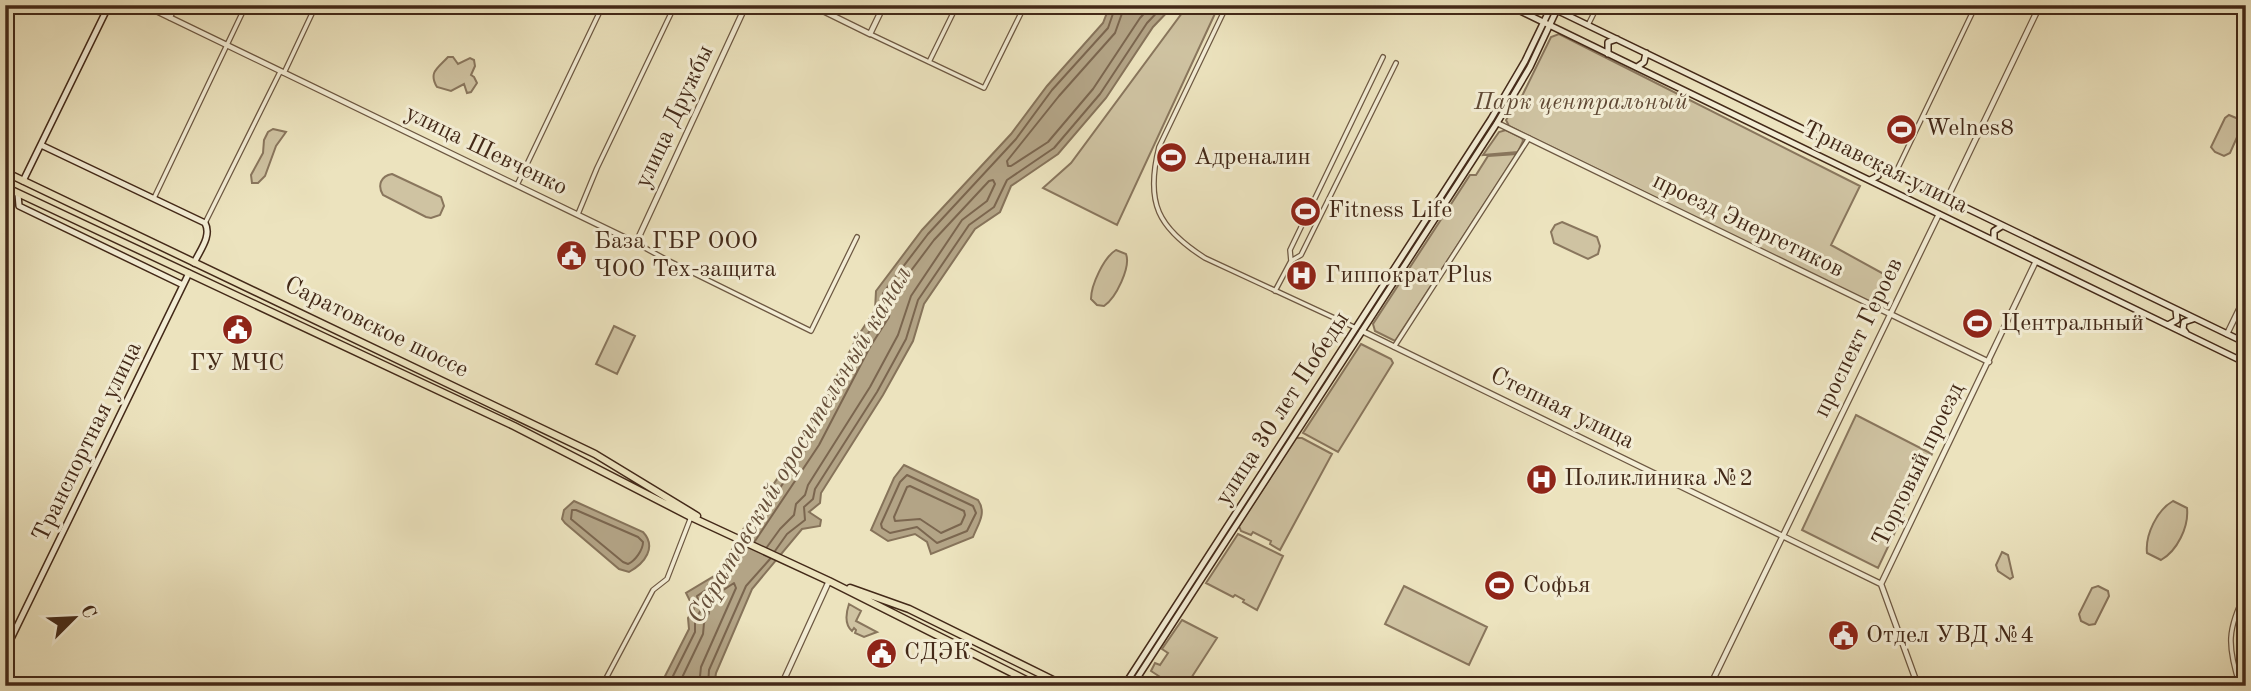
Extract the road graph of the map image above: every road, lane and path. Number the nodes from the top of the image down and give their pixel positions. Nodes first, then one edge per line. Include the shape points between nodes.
1 (108, 5) edge
2 (144, 5) edge
3 (176, 5) edge
4 (246, 5) edge
5 (316, 5) edge
6 (603, 5) edge
7 (675, 5) edge
8 (746, 5) edge
9 (884, 5) edge
10 (957, 5) edge
11 (1025, 5) edge
12 (1227, 5) edge
13 (1508, 5) edge
14 (1598, 5) edge
15 (1976, 5) edge
16 (2040, 5) edge
17 (812, 6) edge
18 (1553, 7) edge
19 (170, 18) junction
20 (1547, 24) junction
21 (1588, 25) junction
22 (870, 34) junction
23 (1617, 39) junction
24 (227, 46) junction
25 (1646, 53) junction
26 (1609, 54) junction
27 (1384, 57) dead end
28 (929, 62) junction
29 (1396, 63) dead end
30 (1637, 67) junction
31 (282, 72) junction
32 (1494, 121) junction
33 (1529, 138) junction
34 (41, 145) junction
35 (1878, 166) junction
36 (5, 172) edge
37 (1895, 174) junction
38 (1870, 180) junction
39 (23, 181) junction
40 (517, 185) junction
41 (5, 187) edge
42 (18, 194) junction
43 (154, 198) junction
44 (1947, 199) junction
45 (578, 214) junction
46 (1939, 214) junction
47 (205, 223) junction
48 (2002, 226) junction
49 (857, 237) dead end
50 (1994, 240) junction
51 (636, 243) junction
52 (1291, 261) junction
53 (2036, 261) junction
54 (194, 263) junction
55 (189, 273) junction
56 (183, 285) junction
57 (1275, 291) junction
58 (2246, 295) edge
59 (2176, 309) junction
60 (1890, 314) junction
61 (2196, 319) junction
62 (2168, 325) junction
63 (1359, 330) junction
64 (2186, 334) junction
65 (2227, 334) junction
66 (2246, 343) edge
67 (1394, 346) junction
68 (1989, 362) junction
69 (2246, 363) edge
70 (626, 472) junction
71 (618, 479) junction
72 (691, 517) junction
73 (723, 531) junction
74 (1783, 536) junction
75 (829, 581) junction
76 (1881, 584) junction
77 (2246, 592) edge
78 (868, 598) junction
79 (5, 651) edge
80 (1917, 685) edge
81 (602, 686) edge
82 (781, 686) edge
83 (1038, 686) edge
84 (1065, 686) edge
85 (1124, 686) edge
86 (1132, 686) edge
87 (1710, 686) edge
88 (2241, 686) edge

1 - 34 main road
2 - 19 street, улица Шевченко
3 - 19 street
4 - 24 street
5 - 31 street
6 - 40 street
7 - 45 street
8 - 51 street, улица Дружбы
9 - 22 street
10 - 28 street
11 - 28 street via 984,88
12 - 57 street via 1159,147 1154,187 1164,226 1182,244
13 - 20 main road, Трнавская улица
14 - 21 street
15 - 37 street
16 - 44 street, проспект Героев
17 - 22 street
18 - 20 main road, улица 30 лет Победы
18 - 21 main road, Трнавская улица
19 - 24 street, улица Шевченко
20 - 26 main road, Трнавская улица
20 - 32 main road, улица 30 лет Победы
21 - 23 main road, Трнавская улица
22 - 28 street
23 - 25 main road, Трнавская улица
23 - 26 main road via 1608,43
24 - 31 street, улица Шевченко
24 - 43 street
25 - 30 main road
25 - 35 main road, Трнавская улица
26 - 30 main road, Трнавская улица
27 - 52 street via 1290,250
29 - 52 street via 1301,255
30 - 38 main road, Трнавская улица
31 - 40 street, улица Шевченко
31 - 47 street
32 - 33 street, проезд Энергетиков
32 - 63 main road, улица 30 лет Победы
33 - 60 street, проезд Энергетиков
33 - 67 street
34 - 39 main road
34 - 43 main road
35 - 37 main road, Трнавская улица
35 - 38 main road via 1878,176
36 - 39 main road, Саратовское шоссе
37 - 44 main road, Трнавская улица
38 - 46 main road, Трнавская улица
39 - 42 main road
39 - 54 main road, Саратовское шоссе
40 - 45 street, улица Шевченко
41 - 42 main road, Саратовское шоссе
42 - 55 main road, Саратовское шоссе
42 - 56 main road via 19,206
43 - 47 main road
44 - 46 main road, проспект Героев
44 - 48 main road, Трнавская улица
45 - 51 street, улица Шевченко
46 - 50 main road, Трнавская улица
46 - 60 street, проспект Героев
47 - 54 main road via 207,237
48 - 50 main road via 1994,231
48 - 59 main road, Трнавская улица
49 - 51 street, улица Шевченко via 811,331
50 - 53 main road, Трнавская улица
52 - 57 street
53 - 62 main road, Трнавская улица
53 - 68 street, Торговый проезд
54 - 55 main road
54 - 70 main road, Саратовское шоссе
55 - 56 main road, Транспортная улица
55 - 71 main road, Саратовское шоссе
56 - 79 main road, Транспортная улица
57 - 63 street
58 - 65 street
59 - 61 main road, Трнавская улица
59 - 62 main road via 2177,320
60 - 68 street, проезд Энергетиков
60 - 74 street, проспект Героев
61 - 64 main road via 2184,322
61 - 65 main road, Трнавская улица
62 - 64 main road, Трнавская улица
63 - 67 street, Степная улица
63 - 85 main road, улица 30 лет Победы
63 - 86 main road
64 - 69 main road, Трнавская улица
65 - 66 main road, Трнавская улица
67 - 74 street, Степная улица
68 - 76 street, Торговый проезд
70 - 71 main road via 625,480
70 - 73 main road, Саратовское шоссе
71 - 72 main road, Саратовское шоссе
72 - 73 main road, Саратовское шоссе
72 - 81 street via 667,579 653,590
73 - 75 main road, Саратовское шоссе
74 - 76 street, Степная улица
74 - 87 street, проспект Героев
75 - 78 main road, Саратовское шоссе
75 - 82 street
76 - 80 street
77 - 88 street via 2230,630
78 - 83 main road, Саратовское шоссе
78 - 84 main road, Саратовское шоссе via 909,609

